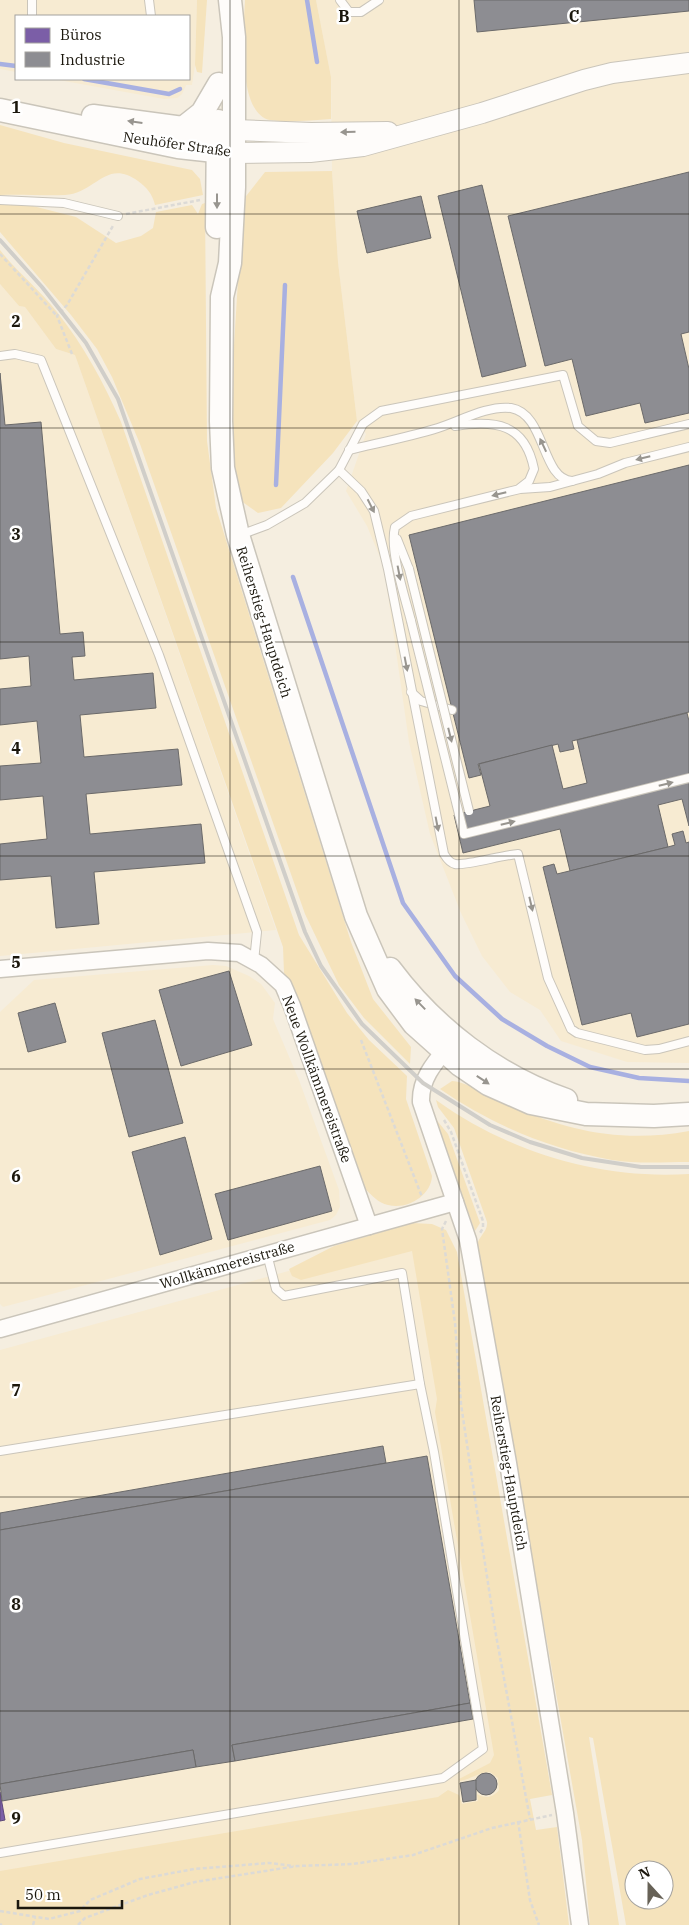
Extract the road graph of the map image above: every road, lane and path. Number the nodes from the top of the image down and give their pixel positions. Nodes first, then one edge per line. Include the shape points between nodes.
1 (32, 0) edge
2 (149, 0) edge
3 (225, 0) edge
4 (230, 0) edge
5 (340, 0) edge
6 (379, 0) edge
7 (32, 15) edge
8 (151, 15) edge
9 (689, 62) edge
10 (219, 84) junction
11 (0, 100) edge
12 (0, 110) edge
13 (184, 128) junction
14 (226, 130) junction
15 (414, 131) junction
16 (226, 153) junction
17 (204, 199) dead end
18 (0, 200) edge
19 (118, 216) joint
20 (107, 238) dead end
21 (0, 254) edge
22 (57, 316) junction
23 (72, 354) dead end
24 (0, 356) edge
25 (689, 424) edge
26 (436, 428) junction
27 (689, 447) edge
28 (349, 450) junction
29 (339, 470) junction
30 (572, 481) junction
31 (520, 489) junction
32 (394, 530) junction
33 (238, 536) junction
34 (410, 690) junction
35 (452, 710) dead end
36 (689, 778) edge
37 (469, 811) dead end
38 (254, 961) junction
39 (0, 969) edge
40 (361, 1040) dead end
41 (689, 1041) edge
42 (450, 1045) junction
43 (689, 1114) edge
44 (419, 1191) dead end
45 (455, 1202) junction
46 (369, 1226) junction
47 (442, 1229) dead end
48 (267, 1254) junction
49 (1, 1327) edge
50 (420, 1384) junction
51 (0, 1451) edge
52 (565, 1813) junction
53 (530, 1819) junction
54 (518, 1821) junction
55 (0, 1853) edge
56 (297, 1866) junction
57 (0, 1911) edge
58 (80, 1911) junction
59 (35, 1918) junction
60 (85, 1918) junction
61 (33, 1925) edge
62 (78, 1925) edge
63 (539, 1925) edge
64 (580, 1925) edge

1 - 7 lane
2 - 8 lane
3 - 10 main road, Reiherstieg-Hauptdeich
4 - 14 main road, Reiherstieg-Hauptdeich via 234,37
5 - 6 lane via 349,12 361,12
9 - 15 street, Neuhöfer Straße via 612,73
10 - 13 main road via 202,113
10 - 14 main road, Reiherstieg-Hauptdeich
13 -> 11 main road, Neuhöfer Straße
12 - 16 main road, Neuhöfer Straße via 93,131
13 - 14 main road, Neuhöfer Straße
15 -> 14 street, Neuhöfer Straße via 311,133
14 - 16 main road, Reiherstieg-Hauptdeich
15 - 16 street, Neuhöfer Straße via 337,150
16 - 33 main road, Reiherstieg-Hauptdeich via 230,263 222,297 220,331 223,468
17 - 19 path
18 - 19 lane via 64,203
20 - 22 path via 68,305
21 - 22 path
22 - 23 path
24 - 38 lane via 15,354 41,360 163,664 257,932
25 - 28 lane via 610,443 596,441 578,426 563,375 381,411 363,424
26 - 28 lane
30 -> 26 lane via 558,474 529,418 513,408 493,410
26 - 31 lane via 480,422 513,430 526,446 534,468 529,481
27 -> 30 lane
28 - 29 lane
29 - 33 lane via 305,503 266,525
29 -> 34 lane via 361,491 374,511
30 - 31 lane via 550,487
31 -> 32 lane via 411,516 397,524
32 -> 36 lane, bridge via 398,571 464,834
32 -> 37 lane, bridge via 408,569
33 - 42 main road, Reiherstieg-Hauptdeich via 350,897 378,971 414,1024
34 - 35 lane via 421,702
34 -> 41 lane via 444,854 450,862 461,864 518,854 548,978 571,1029 645,1050
38 - 39 street, Neue Wollkämmereistraße via 239,953 208,951
38 - 46 street, Neue Wollkämmereistraße via 283,985
40 - 44 path
42 - 43 main road, Reiherstieg-Hauptdeich via 488,1084 531,1103 586,1114
42 - 45 street, Reiherstieg-Hauptdeich via 422,1086 421,1102
45 - 46 street, Wollkämmereistraße
45 - 52 street, Reiherstieg-Hauptdeich via 468,1240
46 - 48 street, Wollkämmereistraße
47 - 53 path via 455,1323 461,1404 476,1505
48 - 49 street, Wollkämmereistraße
48 - 50 lane via 276,1289 284,1296 402,1273
50 - 51 lane
50 - 55 lane via 484,1749 443,1778
52 - 53 path
52 - 64 street, Reiherstieg-Hauptdeich
53 - 54 path
54 - 56 path via 413,1855 353,1864
54 - 63 path via 530,1900
56 - 58 path via 269,1863 194,1869 140,1879 90,1900
56 - 60 path via 195,1882
57 - 59 path
58 - 59 path via 49,1919
58 - 60 path
59 - 61 path
60 - 62 path

